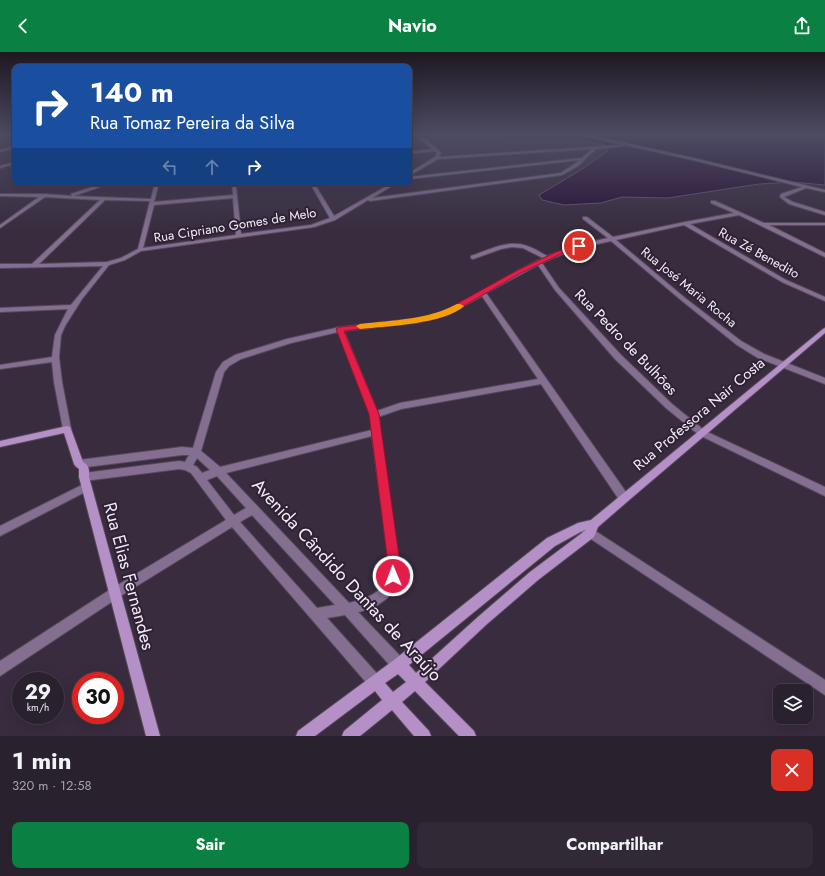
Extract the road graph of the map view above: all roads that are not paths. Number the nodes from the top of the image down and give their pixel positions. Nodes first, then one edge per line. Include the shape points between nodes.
1 (422, 167) edge
2 (509, 167) edge
3 (574, 167) edge
4 (725, 167) edge
5 (412, 173) edge
6 (412, 178) edge
7 (100, 186) edge
8 (156, 186) edge
9 (234, 186) edge
10 (314, 186) edge
11 (383, 186) edge
12 (390, 186) edge
13 (807, 186) junction
14 (385, 189) junction
15 (825, 191) edge
16 (0, 194) edge
17 (45, 195) junction
18 (68, 196) junction
19 (236, 196) junction
20 (104, 199) junction
21 (366, 200) junction
22 (152, 202) junction
23 (714, 202) dead end
24 (739, 214) junction
25 (825, 214) edge
26 (585, 218) dead end
27 (332, 219) junction
28 (685, 223) junction
29 (762, 224) junction
30 (825, 224) edge
31 (0, 227) edge
32 (239, 236) junction
33 (612, 239) junction
34 (140, 250) junction
35 (825, 255) edge
36 (473, 257) dead end
37 (547, 258) junction
38 (539, 262) junction
39 (107, 264) junction
40 (34, 265) junction
41 (0, 266) edge
42 (483, 293) junction
43 (825, 298) edge
44 (72, 307) junction
45 (0, 310) edge
46 (340, 329) junction
47 (825, 330) edge
48 (56, 359) junction
49 (784, 365) junction
50 (0, 367) edge
51 (542, 381) junction
52 (825, 381) edge
53 (374, 414) junction
54 (67, 429) junction
55 (377, 432) junction
56 (702, 432) junction
57 (0, 444) edge
58 (196, 452) junction
59 (79, 464) junction
60 (187, 466) junction
61 (218, 471) junction
62 (201, 478) junction
63 (85, 482) junction
64 (825, 492) edge
65 (624, 498) junction
66 (253, 509) junction
67 (232, 520) junction
68 (589, 528) junction
69 (0, 531) edge
70 (115, 593) junction
71 (346, 608) junction
72 (316, 614) junction
73 (399, 665) junction
74 (0, 669) edge
75 (416, 682) junction
76 (376, 683) junction
77 (825, 688) edge
78 (392, 701) junction
79 (153, 736) edge
80 (303, 736) edge
81 (349, 736) edge
82 (424, 736) edge
83 (469, 736) edge

1 - 5 street
2 - 6 street
3 - 21 street via 562,174
4 - 13 street
7 - 18 street
8 - 22 street
9 - 19 street
10 - 27 street
11 - 14 street
12 - 14 street, Rua Cipriano Gomes de Melo
13 - 15 street
13 - 25 street via 782,197 791,203
14 - 21 street, Rua Cipriano Gomes de Melo
16 - 17 street
17 - 18 street
17 - 31 street
18 - 20 street
19 - 22 street
19 - 32 street
20 - 22 street
20 - 40 street
21 - 27 street, Rua Cipriano Gomes de Melo
22 - 34 street
23 - 24 street
24 - 28 street
24 - 29 street
26 - 33 street, Rua José Maria Rocha
27 - 32 street, Rua Cipriano Gomes de Melo via 294,229
28 - 33 street
28 - 43 street, Rua Zé Benedito via 784,280
29 - 30 street
29 - 35 street
32 - 34 street, Rua Cipriano Gomes de Melo
33 - 37 street via 579,246
33 - 49 street, Rua José Maria Rocha via 682,299 739,343 761,356
34 - 39 street, Rua Cipriano Gomes de Melo
36 - 37 street via 514,246 524,247
37 - 38 street
38 - 42 street
38 - 56 street, Rua Pedro de Bulhões via 556,289 618,357 669,406
39 - 40 street
39 - 44 street
40 - 41 street
42 - 46 street via 445,314 421,320
42 - 51 street
44 - 45 street
44 - 48 street via 58,335
46 - 53 street
46 - 58 street via 238,357 226,364 220,372
47 - 49 main road, Rua Professora Nair Costa
48 - 50 street
48 - 54 street via 57,380
49 - 52 street, Rua José Maria Rocha
49 - 56 main road, Rua Professora Nair Costa
51 - 53 street via 400,406
51 - 65 street
53 - 55 street
54 - 57 main road
54 - 59 main road, Rua Elias Fernandes
55 - 61 street
55 - 71 street via 393,556 393,576 388,591 373,603
56 - 64 street, Rua Pedro de Bulhões
56 - 65 main road, Rua Professora Nair Costa
58 - 59 street via 182,451
58 - 60 street
58 - 61 street, Avenida Cândido Dantas de Araújo
59 - 63 main road, Rua Elias Fernandes via 84,467
60 - 62 street
60 - 63 street via 167,466
61 - 62 street
61 - 66 street, Avenida Cândido Dantas de Araújo
62 - 67 street
63 - 69 street
63 - 70 main road, Rua Elias Fernandes
65 - 68 main road, Rua Professora Nair Costa
66 - 67 street
66 - 71 street, Avenida Cândido Dantas de Araújo
67 - 70 street
67 - 72 street
68 - 73 main road, Rua Professora Nair Costa via 551,542
68 - 75 main road, Rua Professora Nair Costa
68 - 77 street
70 - 74 street
70 - 79 main road, Rua Elias Fernandes
71 - 72 street
71 - 73 street, Avenida Cândido Dantas de Araújo
72 - 76 street
73 - 75 main road, Avenida Cândido Dantas de Araújo
73 - 76 main road, Rua Professora Nair Costa
75 - 78 main road, Rua Professora Nair Costa
75 - 83 main road, Avenida Cândido Dantas de Araújo
76 - 78 main road
76 - 80 main road, Rua Professora Nair Costa
78 - 81 main road, Rua Professora Nair Costa
78 - 82 main road

